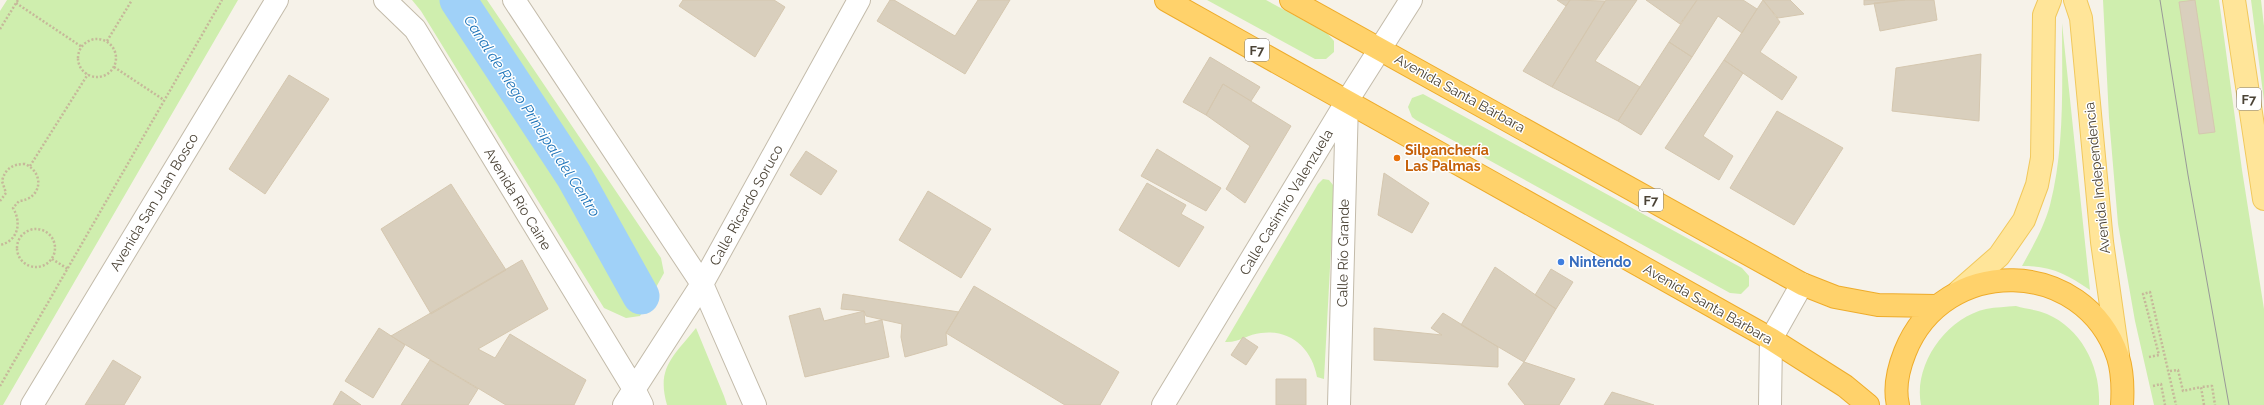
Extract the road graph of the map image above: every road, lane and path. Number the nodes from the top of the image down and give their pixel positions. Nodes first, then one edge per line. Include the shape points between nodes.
1 (132, 0) edge
2 (222, 0) edge
3 (277, 0) edge
4 (385, 0) edge
5 (514, 0) edge
6 (860, 0) edge
7 (1166, 0) edge
8 (1291, 0) edge
9 (1411, 0) edge
10 (2050, 0) edge
11 (2075, 0) edge
12 (2234, 0) edge
13 (17, 1) edge
14 (0, 29) edge
15 (107, 42) junction
16 (82, 46) junction
17 (1380, 49) junction
18 (114, 67) junction
19 (88, 74) junction
20 (164, 100) junction
21 (1347, 101) junction
22 (30, 166) junction
23 (2264, 199) edge
24 (0, 202) edge
25 (16, 235) junction
26 (20, 238) junction
27 (0, 245) edge
28 (52, 259) junction
29 (68, 269) junction
30 (702, 284) junction
31 (1802, 284) junction
32 (1959, 291) junction
33 (1936, 306) junction
34 (1771, 339) junction
35 (2118, 356) junction
36 (2148, 358) dead end
37 (2170, 371) junction
38 (2123, 382) junction
39 (0, 386) edge
40 (2153, 386) dead end
41 (2201, 388) junction
42 (633, 400) edge
43 (32, 405) edge
44 (755, 405) edge
45 (1163, 405) edge
46 (1340, 405) edge
47 (1770, 405) edge
48 (1868, 405) edge
49 (1898, 405) edge
50 (2122, 405) edge
51 (2129, 405) edge
52 (2165, 405) edge
53 (2176, 405) edge
54 (2204, 405) edge
55 (2216, 405) edge

1 - 15 path
2 - 20 path
3 - 43 street, Avenida San Juan Bosco
4 - 42 street, Avenida Río Caine via 415,29
5 - 30 street
6 - 30 street, Calle Ricardo Soruco
7 - 21 highway, Avenida Santa Bárbara / F7
8 - 17 highway, Avenida Santa Bárbara / F7
9 - 17 street, Calle Casimiro Valenzuela
10 - 32 main road via 2044,15 2042,158 2037,185 2024,220 1999,256
11 - 35 main road, Avenida Independencia via 2081,18 2102,242
12 - 23 main road, F7
13 - 14 path
13 - 16 path
15 - 16 path via 93,39
15 - 18 path via 115,53
16 - 19 path via 78,58
17 - 21 street, Calle Casimiro Valenzuela
17 - 31 highway, Avenida Santa Bárbara / F7
18 - 19 path via 106,75
18 - 20 path
19 - 22 path
20 - 29 path
21 - 34 highway, Avenida Santa Bárbara / F7
21 - 45 street, Calle Casimiro Valenzuela
21 - 46 street, Calle Río Grande
22 - 24 path via 18,164 7,170 2,181 6,193
22 - 25 path via 38,176 39,188 31,198 19,201 13,208 19,222
25 - 26 path
25 - 27 path via 10,242
26 - 28 path via 17,250 23,263 35,268 48,264
26 - 28 path via 24,233 38,229 50,234 56,252
28 - 29 path
29 - 39 path
30 - 42 street, Calle Ricardo Soruco
30 - 44 street
31 - 33 highway, Avenida Santa Bárbara / F7 via 1835,297 1878,305
31 - 34 street
32 - 33 highway
32 - 35 highway via 1994,280 2023,280 2054,288 2082,306 2102,326
33 - 49 highway via 1913,334 1899,366
34 - 47 street
34 - 48 highway, Avenida Santa Bárbara / F7 via 1845,386
35 - 38 highway
36 - 37 path via 2158,355 2143,294 2150,292
37 - 41 path via 2178,370 2183,391
37 - 53 path
38 - 50 highway
38 - 51 highway
40 - 52 path via 2161,384
41 - 54 path
41 - 55 path via 2212,386

